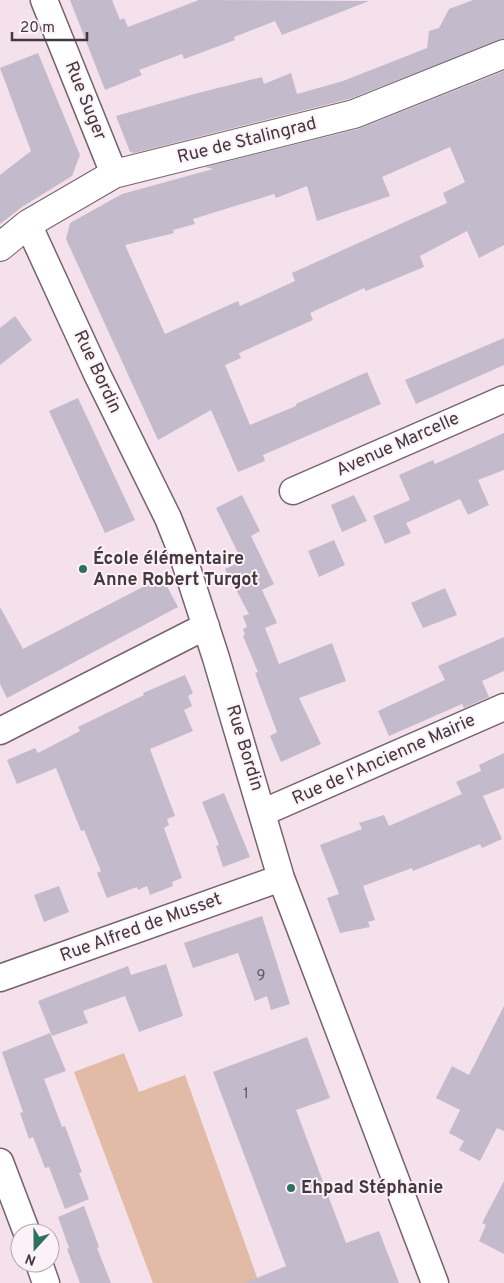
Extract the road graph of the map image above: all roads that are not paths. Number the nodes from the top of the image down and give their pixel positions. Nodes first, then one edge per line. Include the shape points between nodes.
1 (44, 0) edge
2 (504, 54) edge
3 (114, 174) junction
4 (28, 224) junction
5 (0, 247) edge
6 (504, 398) edge
7 (293, 491) dead end
8 (206, 626) junction
9 (504, 707) edge
10 (0, 731) edge
11 (264, 812) junction
12 (281, 878) junction
13 (0, 978) edge
14 (0, 1162) edge
15 (23, 1223) edge
16 (435, 1283) edge

1 - 3 street, Rue Suger
2 - 3 main road, Rue de Stalingrad via 354,114
3 - 4 main road, Rue de Stalingrad
4 - 5 main road, Rue de Stalingrad
4 - 8 street, Rue Bordin via 168,518
6 - 7 street, Avenue Marcelle
8 - 10 street
8 - 11 street, Rue Bordin
9 - 11 street, Rue de l'Ancienne Mairie
11 - 12 street, Rue Bordin
12 - 13 street, Rue Alfred de Musset
12 - 16 street, Rue Bordin
14 - 15 street

